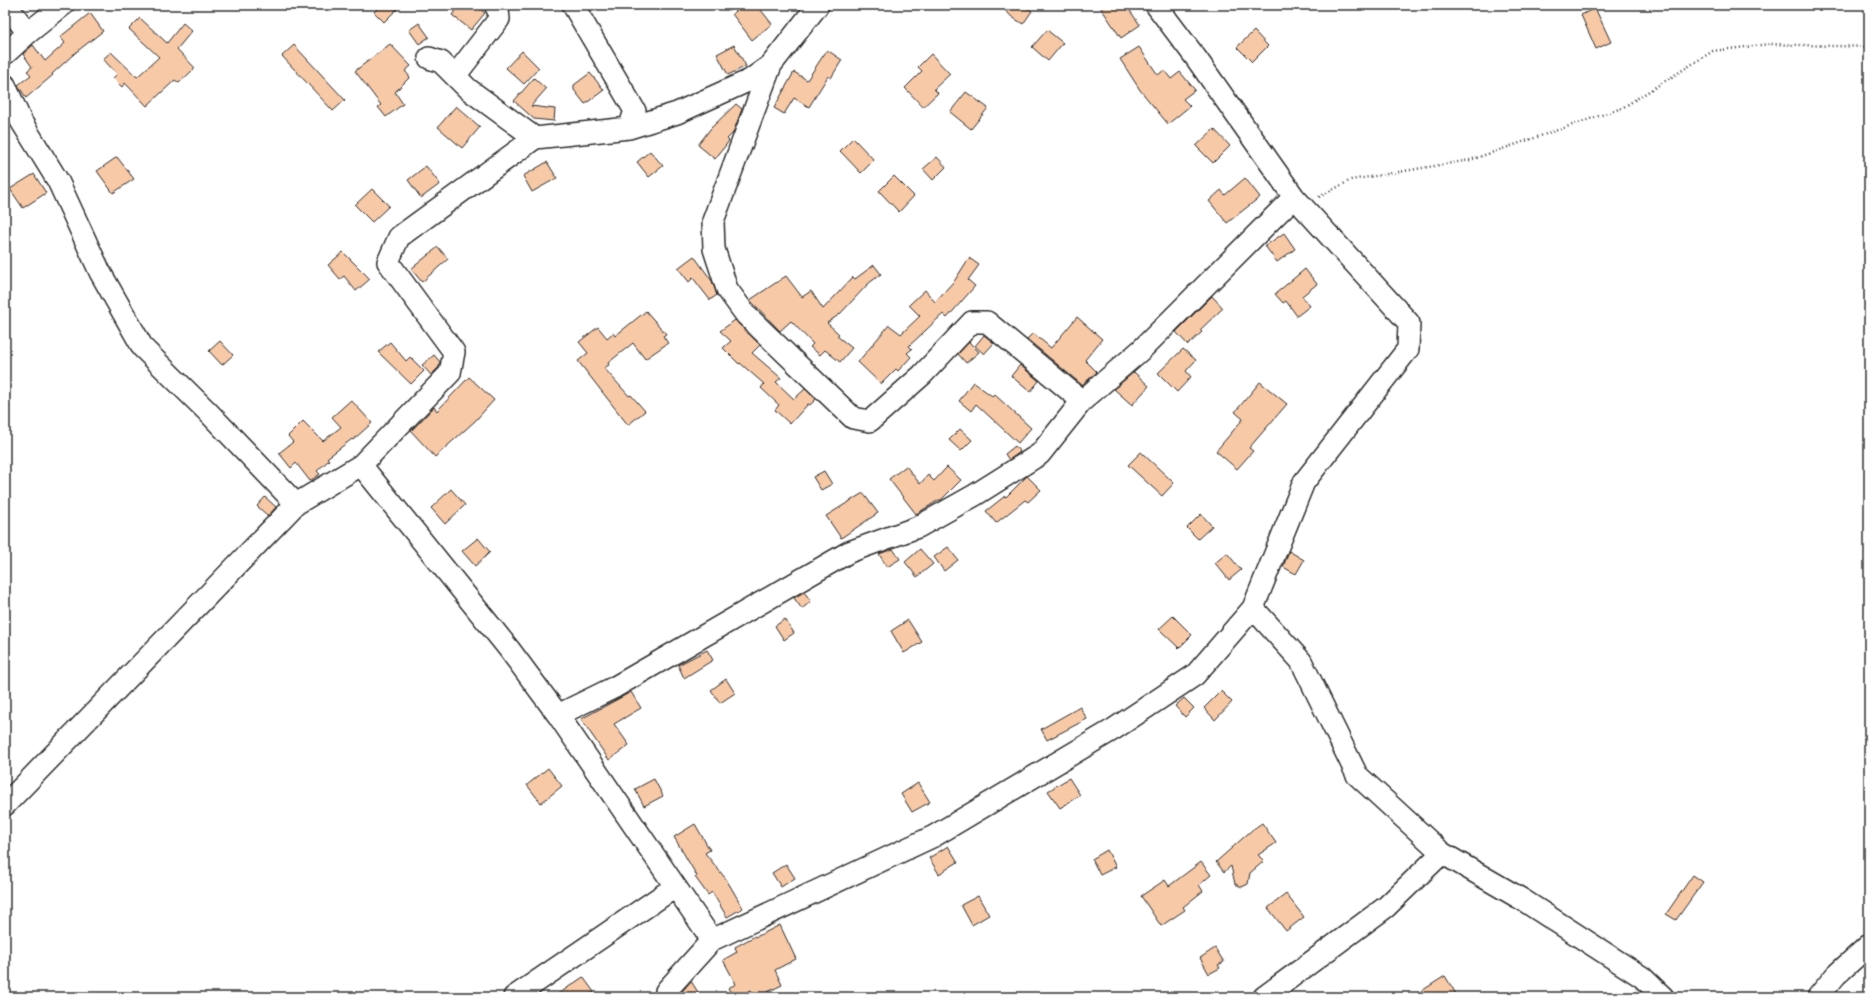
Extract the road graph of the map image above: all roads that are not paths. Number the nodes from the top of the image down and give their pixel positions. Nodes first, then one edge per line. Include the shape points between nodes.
1 (6, 5) edge
2 (63, 5) edge
3 (495, 5) edge
4 (573, 5) edge
5 (818, 5) edge
6 (1156, 5) edge
7 (28, 33) junction
8 (5, 54) edge
9 (429, 58) dead end
10 (771, 65) junction
11 (455, 76) junction
12 (5, 85) edge
13 (629, 128) junction
14 (535, 138) junction
15 (1298, 202) junction
16 (1082, 401) junction
17 (361, 465) junction
18 (296, 504) junction
19 (1253, 608) junction
20 (558, 715) junction
21 (5, 805) edge
22 (1442, 853) junction
23 (675, 887) junction
24 (712, 940) junction
25 (1869, 945) edge
26 (514, 997) edge
27 (667, 997) edge
28 (1264, 997) edge
29 (1663, 997) edge
30 (1818, 997) edge

1 - 7 street
2 - 7 street
3 - 11 street via 498,19
4 - 13 street via 635,111
5 - 10 street
6 - 15 street
7 - 8 street
9 - 11 street via 441,62
10 - 13 street via 750,80 677,113
10 - 16 street via 713,221 714,249 727,289 746,315 853,418 870,421 922,375 972,322 987,322
11 - 14 street via 468,89
12 - 18 street via 21,121 58,181 100,272 143,348
13 - 14 street
14 - 17 street via 399,237 388,262 454,352 450,373
15 - 16 street
15 - 19 street via 1409,324 1408,349 1304,482
16 - 20 street via 1040,454 975,495 918,527 849,552 615,687
17 - 18 street
17 - 20 street via 509,649
18 - 21 street
19 - 22 street via 1301,661 1357,775
19 - 24 street via 1195,675 1114,729 934,836
20 - 23 street
22 - 28 street via 1386,907
22 - 29 street via 1523,900 1642,977
23 - 24 street
23 - 26 street
24 - 27 street via 666,991
25 - 30 street via 1836,975

